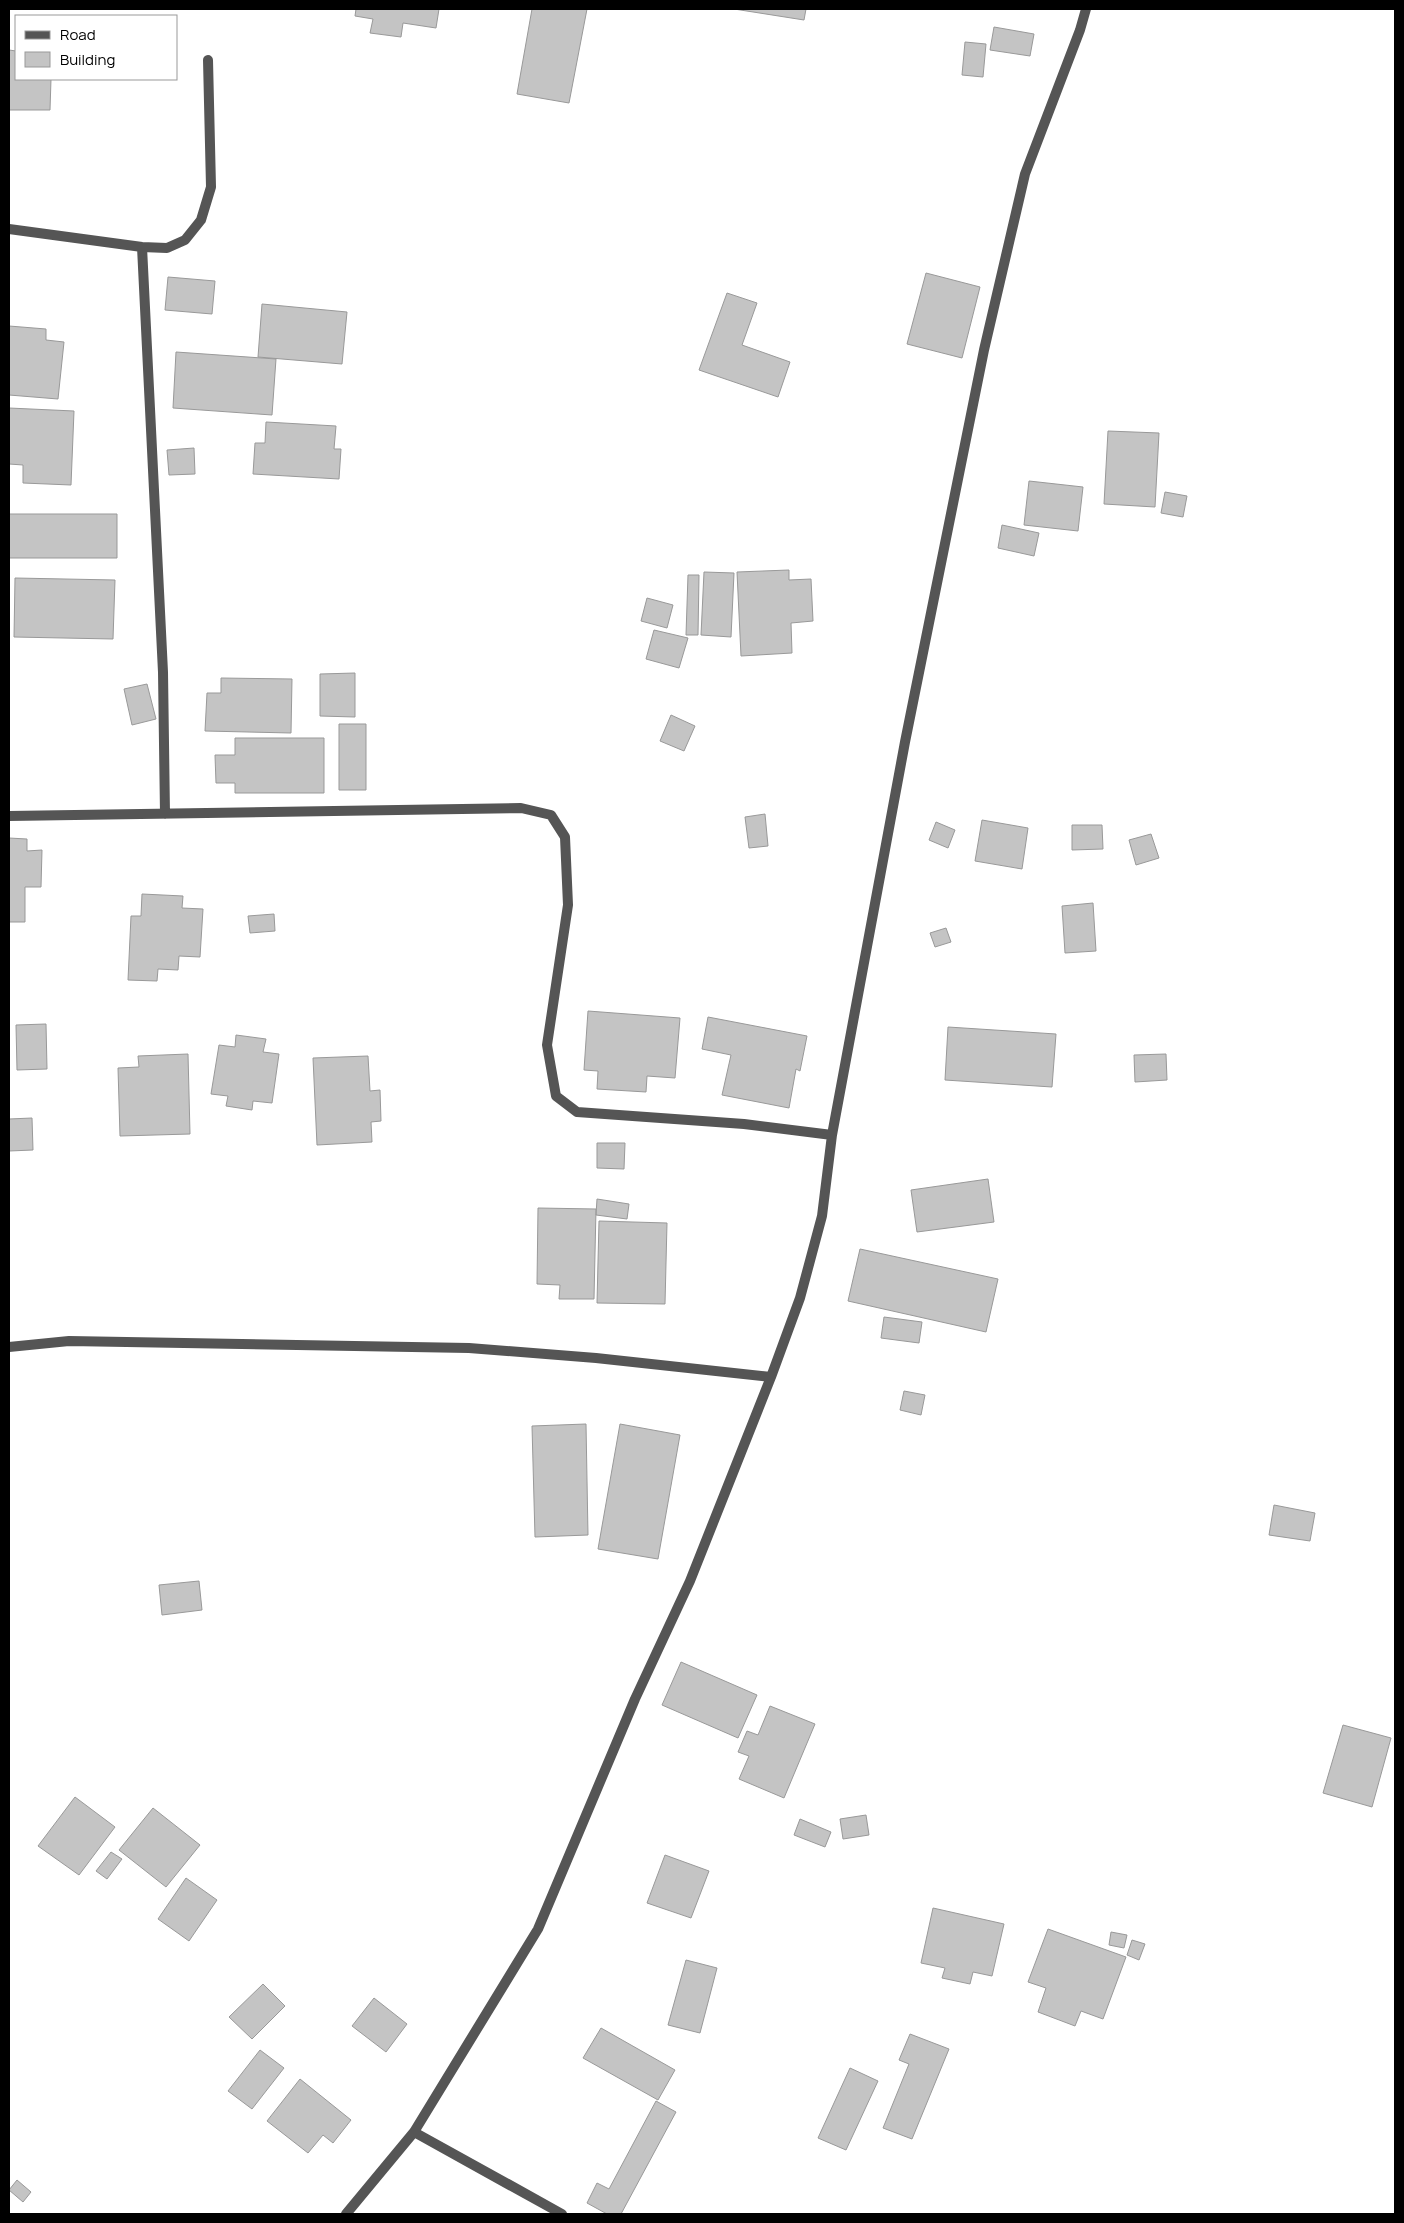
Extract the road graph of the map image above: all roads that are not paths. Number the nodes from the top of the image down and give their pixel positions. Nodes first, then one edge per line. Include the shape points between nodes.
1 (1086, 9) edge
2 (208, 60) dead end
3 (9, 229) edge
4 (142, 247) junction
5 (165, 814) junction
6 (9, 816) edge
7 (832, 1135) junction
8 (9, 1347) edge
9 (771, 1377) junction
10 (414, 2132) junction
11 (346, 2214) edge
12 (562, 2214) edge

1 - 7 street via 1025,174 984,350 905,742
2 - 4 street via 211,187 201,220 185,240 176,245
3 - 4 street
4 - 5 street via 163,672
5 - 6 street
5 - 7 street via 521,808 551,815 565,837 568,905 547,1045 556,1096 577,1112 744,1124
7 - 9 street via 822,1216 800,1298
8 - 9 street via 69,1341 469,1348
9 - 10 street via 690,1581 634,1699 538,1929
10 - 11 street
10 - 12 street

